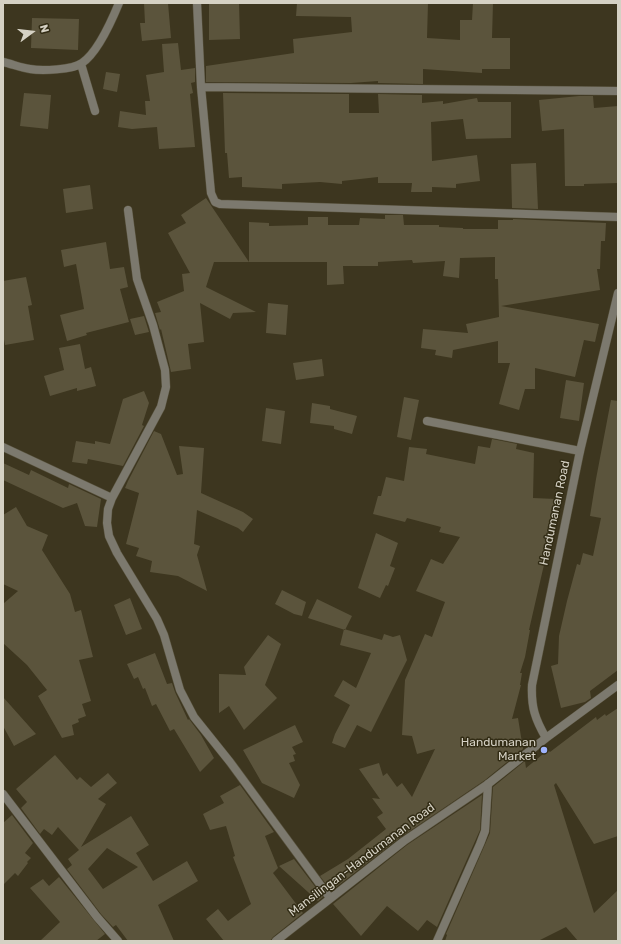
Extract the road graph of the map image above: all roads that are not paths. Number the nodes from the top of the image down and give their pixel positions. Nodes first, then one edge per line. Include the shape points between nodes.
1 (119, 3) edge
2 (197, 3) edge
3 (3, 62) edge
4 (81, 64) junction
5 (201, 87) junction
6 (618, 91) edge
7 (95, 111) dead end
8 (128, 210) dead end
9 (618, 217) edge
10 (618, 293) edge
11 (427, 421) dead end
12 (3, 447) edge
13 (580, 451) junction
14 (112, 498) junction
15 (618, 685) edge
16 (546, 738) junction
17 (488, 784) junction
18 (3, 794) edge
19 (330, 898) junction
20 (118, 941) edge
21 (276, 941) edge
22 (437, 941) edge

1 - 4 street via 111,24 89,57
2 - 5 street
3 - 4 street via 31,69 65,69
4 - 7 street
5 - 6 street
5 - 9 street via 211,193 220,204
8 - 14 street via 137,279 153,325 165,370 166,387 161,407
10 - 13 street, Handumanan Road
11 - 13 street
12 - 14 street
13 - 16 street, Handumanan Road via 532,685 533,712
14 - 19 street via 108,509 109,536 158,619 180,690 194,717
15 - 16 street, Mansilingan-Handumanan Road
16 - 17 street, Mansilingan-Handumanan Road
17 - 19 street, Mansilingan-Handumanan Road via 404,841
17 - 22 street via 485,831
18 - 20 street
19 - 21 street, Mansilingan-Handumanan Road

